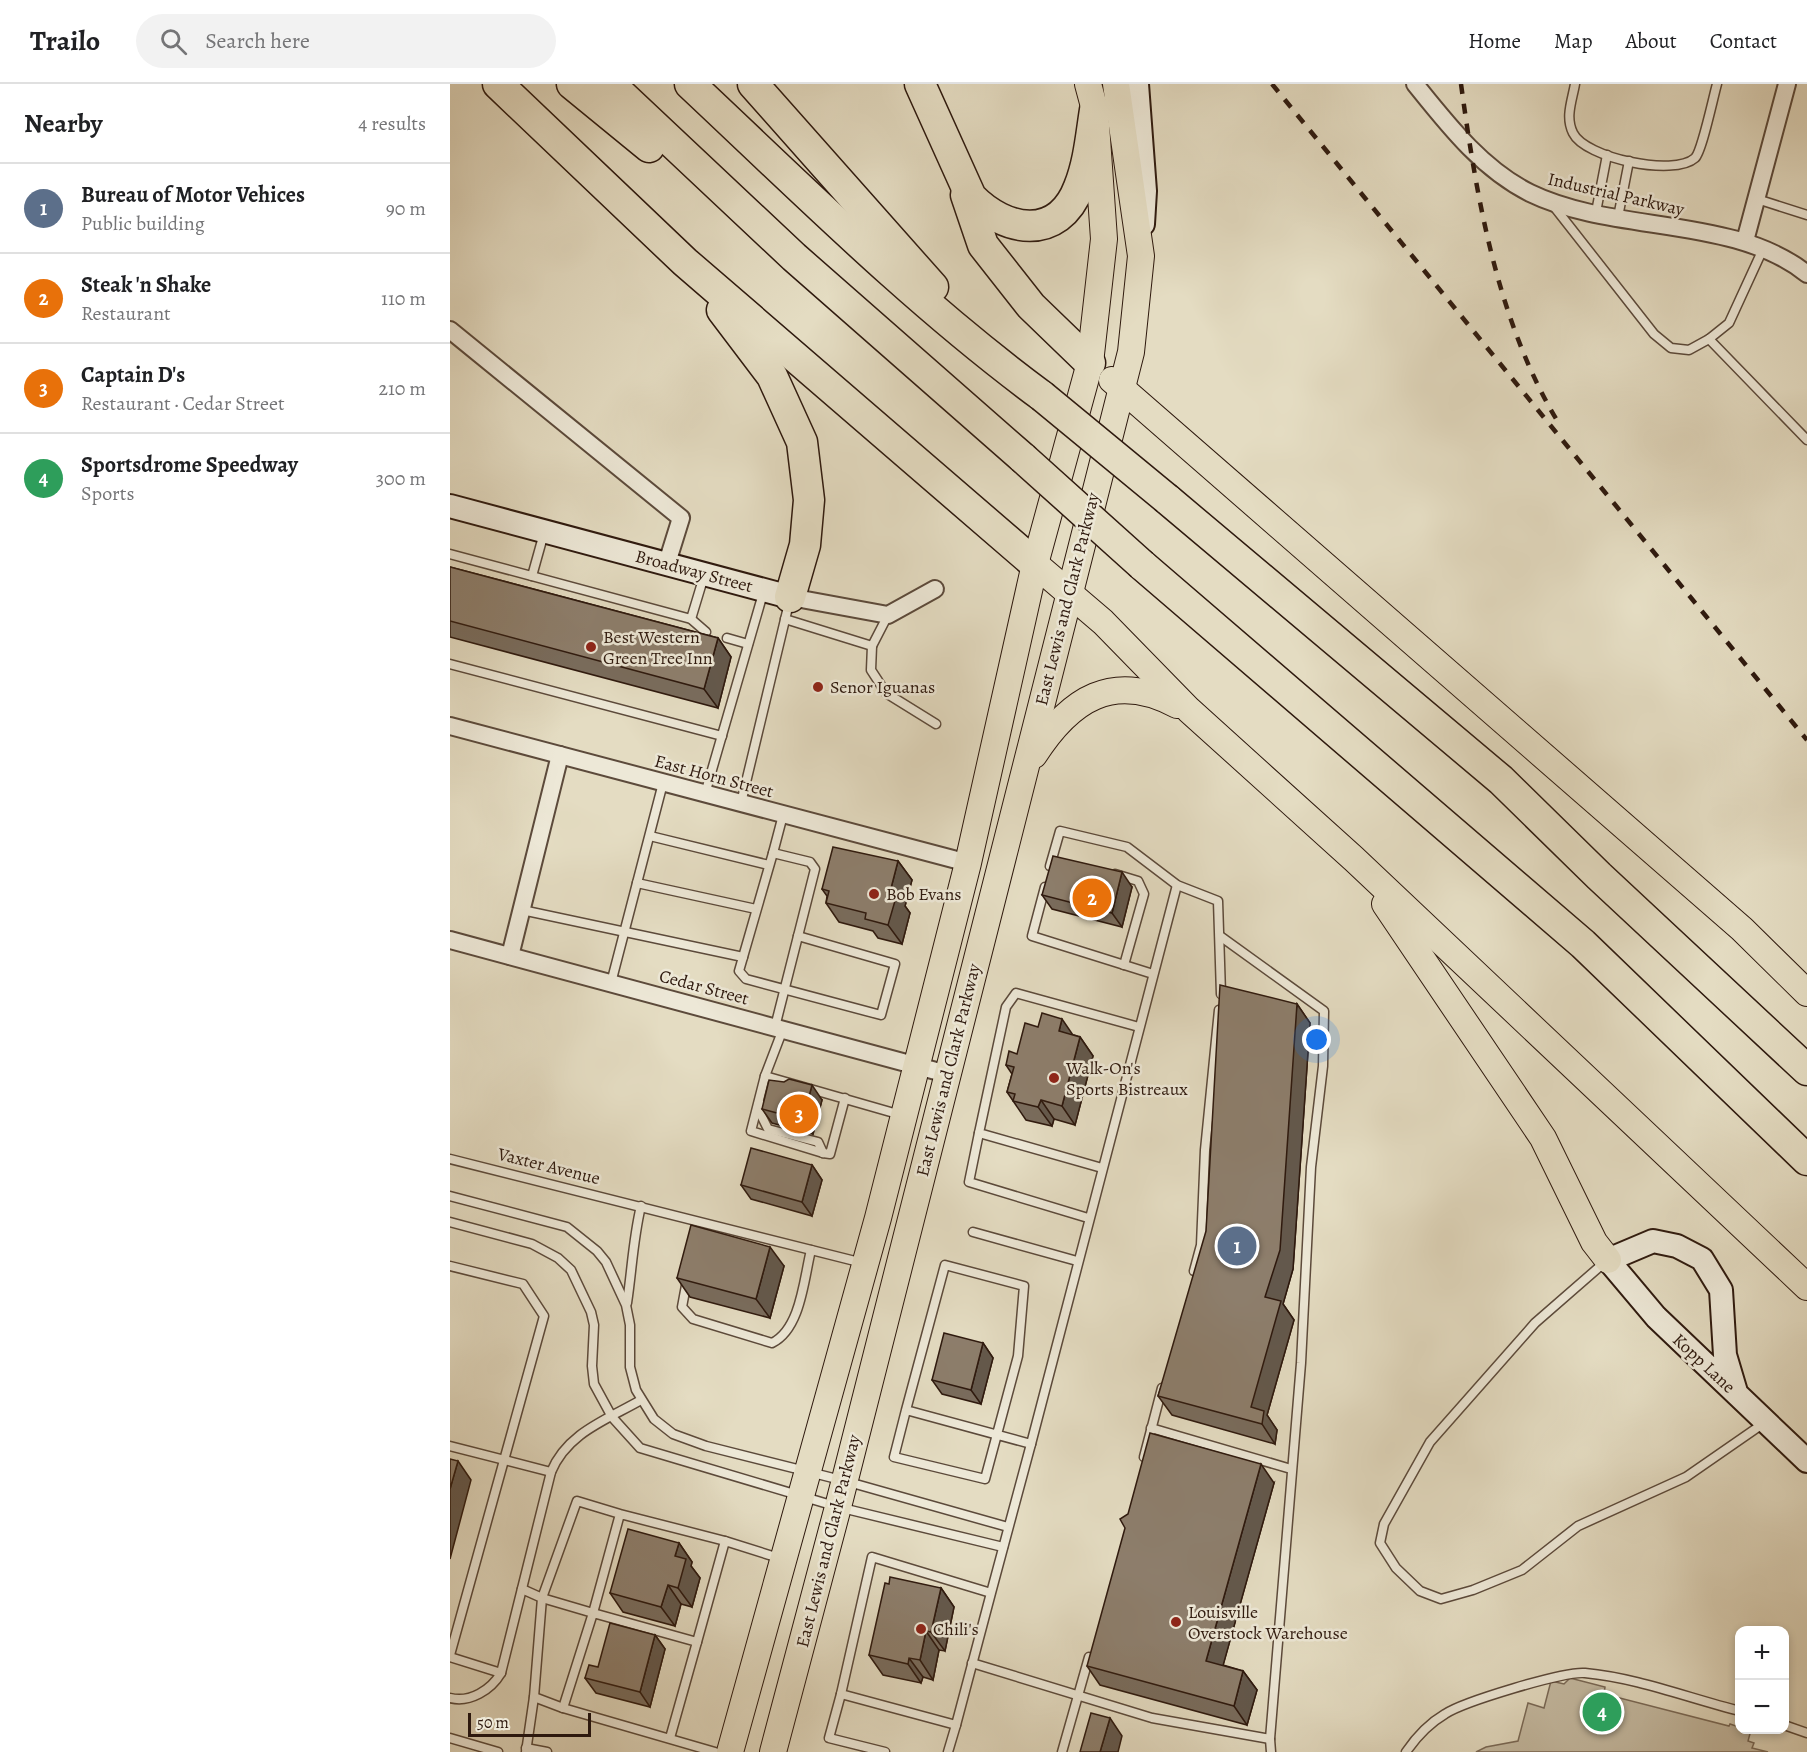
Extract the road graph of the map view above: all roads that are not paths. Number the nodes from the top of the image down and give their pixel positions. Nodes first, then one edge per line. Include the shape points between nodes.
1 (498, 84) edge
2 (572, 84) edge
3 (610, 84) edge
4 (690, 84) edge
5 (753, 84) edge
6 (920, 84) edge
7 (1116, 84) edge
8 (1137, 84) edge
9 (1415, 84) edge
10 (1575, 84) edge
11 (1717, 84) edge
12 (1787, 84) edge
13 (1091, 97) edge
14 (1607, 155) junction
15 (1629, 161) junction
16 (958, 170) junction
17 (1548, 199) junction
18 (1756, 199) junction
19 (1596, 212) junction
20 (1807, 215) edge
21 (1618, 217) junction
22 (1745, 241) junction
23 (1763, 249) junction
24 (1141, 256) junction
25 (685, 262) junction
26 (1807, 274) edge
27 (450, 330) edge
28 (1709, 339) junction
29 (1090, 363) junction
30 (1009, 372) junction
31 (928, 375) junction
32 (1122, 387) junction
33 (1807, 440) edge
34 (450, 506) edge
35 (545, 531) junction
36 (450, 554) edge
37 (667, 563) junction
38 (1035, 564) junction
39 (705, 573) junction
40 (532, 576) junction
41 (935, 589) dead end
42 (1068, 593) junction
43 (780, 602) junction
44 (888, 615) junction
45 (691, 619) junction
46 (706, 632) edge
47 (727, 638) dead end
48 (748, 644) junction
49 (872, 645) junction
50 (450, 664) edge
51 (1189, 711) junction
52 (936, 724) dead end
53 (450, 726) edge
54 (722, 736) junction
55 (560, 755) junction
56 (1024, 770) junction
57 (663, 783) junction
58 (705, 794) junction
59 (741, 804) junction
60 (783, 815) junction
61 (650, 836) junction
62 (773, 853) junction
63 (1052, 858) junction
64 (1354, 859) junction
65 (1063, 861) edge
66 (968, 862) junction
67 (769, 865) junction
68 (1104, 872) edge
69 (637, 883) junction
70 (1177, 885) junction
71 (756, 909) junction
72 (522, 910) junction
73 (624, 931) junction
74 (798, 936) junction
75 (1220, 936) junction
76 (450, 940) edge
77 (510, 956) junction
78 (743, 957) junction
79 (1124, 965) junction
80 (1153, 974) junction
81 (611, 982) junction
82 (784, 990) junction
83 (1807, 993) edge
84 (1139, 1027) junction
85 (779, 1028) junction
86 (917, 1065) junction
87 (1807, 1070) edge
88 (947, 1074) junction
89 (765, 1076) junction
90 (829, 1093) junction
91 (845, 1098) junction
92 (904, 1116) junction
93 (979, 1133) junction
94 (823, 1153) junction
95 (450, 1159) edge
96 (1807, 1160) edge
97 (1102, 1168) junction
98 (450, 1196) edge
99 (641, 1206) junction
100 (1088, 1218) junction
101 (450, 1222) edge
102 (702, 1222) junction
103 (973, 1232) dead end
104 (699, 1233) edge
105 (811, 1250) junction
106 (1608, 1260) junction
107 (1077, 1261) junction
108 (865, 1264) junction
109 (450, 1266) edge
110 (691, 1266) edge
111 (1193, 1278) edge
112 (1807, 1287) edge
113 (626, 1305) junction
114 (1167, 1373) edge
115 (1736, 1392) junction
116 (641, 1400) junction
117 (906, 1410) junction
118 (612, 1417) junction
119 (1766, 1421) junction
120 (1151, 1428) junction
121 (997, 1435) junction
122 (1030, 1444) junction
123 (450, 1446) edge
124 (504, 1461) junction
125 (1807, 1461) edge
126 (1291, 1469) junction
127 (551, 1472) junction
128 (1140, 1472) edge
129 (845, 1481) junction
130 (805, 1484) junction
131 (838, 1507) junction
132 (620, 1514) junction
133 (1008, 1527) junction
134 (725, 1541) junction
135 (1003, 1547) junction
136 (784, 1560) junction
137 (522, 1589) junction
138 (991, 1593) junction
139 (542, 1598) junction
140 (593, 1612) junction
141 (697, 1642) junction
142 (1093, 1645) edge
143 (450, 1656) edge
144 (972, 1663) junction
145 (501, 1672) junction
146 (841, 1694) junction
147 (1078, 1695) junction
148 (534, 1697) junction
149 (450, 1698) edge
150 (563, 1708) junction
151 (1735, 1711) edge
152 (956, 1725) junction
153 (1789, 1726) edge
154 (1807, 1733) edge
155 (450, 1738) edge
156 (670, 1738) junction
157 (1270, 1739) junction
158 (526, 1750) edge
159 (498, 1752) edge
160 (547, 1752) edge
161 (715, 1752) edge
162 (730, 1752) edge
163 (773, 1752) edge
164 (885, 1752) edge
165 (948, 1752) edge
166 (1062, 1752) edge
167 (1270, 1752) edge
168 (1406, 1752) edge

1 - 25 highway
2 - 31 highway
3 - 31 highway via 794,257
4 - 30 highway via 838,224
5 - 30 highway
6 - 16 highway
7 - 24 main road, East Lewis and Clark Parkway
8 - 24 street via 1145,191
9 - 17 street, Industrial Parkway via 1471,150 1506,180
10 - 14 lane via 1568,118 1574,135
11 - 15 lane via 1697,156 1686,165 1661,167
12 - 18 street
13 - 16 highway via 1086,164 1078,189 1068,206 1046,223 1015,225 985,211 971,197
13 - 29 main road, East Lewis and Clark Parkway via 1104,238
14 - 15 lane
14 - 19 lane
15 - 21 lane
16 - 29 highway via 983,245 1031,306
17 - 19 street, Industrial Parkway
17 - 28 lane via 1654,334 1671,348 1689,350
18 - 20 lane
18 - 22 street
19 - 21 street, Industrial Parkway
21 - 22 street, Industrial Parkway
22 - 23 street, Industrial Parkway
23 - 26 street, Industrial Parkway via 1793,262
23 - 28 lane via 1729,323
24 - 32 main road, East Lewis and Clark Parkway via 1137,317
25 - 38 highway
25 - 43 highway via 772,376 802,442 809,500 805,545
27 - 37 street via 681,518
28 - 33 lane
29 - 32 main road
29 - 38 main road, East Lewis and Clark Parkway
30 - 87 highway, bridge via 1167,499 1501,780
31 - 96 highway, bridge via 1142,565 1583,944
32 - 42 main road, East Lewis and Clark Parkway
32 - 83 main road via 1742,929
34 - 35 street, Broadway Street
35 - 37 street, Broadway Street
35 - 40 lane
36 - 40 lane
37 - 39 street, Broadway Street
38 - 42 main road
38 - 66 main road, East Lewis and Clark Parkway
39 - 43 street, Broadway Street
39 - 45 lane
40 - 45 lane
41 - 44 street
42 - 51 main road via 1103,622
42 - 56 main road, East Lewis and Clark Parkway
43 - 44 street, Broadway Street
43 - 48 lane
43 - 49 lane
43 - 59 lane
44 - 49 lane
45 - 46 lane
47 - 48 lane
48 - 54 lane
49 - 52 lane via 871,670 885,693
50 - 54 lane
51 - 56 main road via 1136,689 1107,691 1083,700 1063,715
51 - 64 main road
53 - 55 street, East Horn Street
54 - 58 lane
55 - 57 street, East Horn Street
55 - 72 street
56 - 88 main road, East Lewis and Clark Parkway
57 - 58 street, East Horn Street
57 - 61 lane
58 - 59 street, East Horn Street
59 - 60 street, East Horn Street
60 - 62 lane
60 - 66 street, East Horn Street
61 - 67 lane
61 - 69 lane
62 - 67 lane
62 - 74 lane via 810,862 815,869
63 - 65 lane
63 - 70 lane via 1060,831 1127,848
63 - 79 lane via 1032,936
64 - 106 main road via 1543,1138 1594,1242
64 - 112 main road
66 - 86 main road, East Lewis and Clark Parkway
67 - 71 lane
68 - 79 lane via 1136,880 1144,890
69 - 71 lane
69 - 73 lane
70 - 75 lane via 1218,902
70 - 80 lane
71 - 78 lane
72 - 73 lane
72 - 77 street
73 - 78 lane
73 - 81 lane
74 - 82 lane
74 - 82 lane via 895,964 881,1015
75 - 111 lane via 1222,986 1201,1245
75 - 126 lane via 1324,1011
76 - 77 street, Cedar Street
77 - 81 street, Cedar Street
78 - 82 lane via 739,971 746,979
79 - 80 lane
80 - 84 lane
81 - 85 street, Cedar Street
82 - 85 lane
84 - 93 lane via 1016,993 1006,1007
84 - 97 lane
85 - 86 street, Cedar Street
85 - 89 lane
86 - 88 street, Cedar Street
86 - 92 main road, East Lewis and Clark Parkway
88 - 129 main road, East Lewis and Clark Parkway
89 - 90 lane
89 - 94 lane via 751,1131
90 - 91 lane
90 - 94 lane via 823,1097 773,1090 764,1098 760,1113 768,1129 818,1142
91 - 92 lane
91 - 94 lane via 830,1155
92 - 108 main road, East Lewis and Clark Parkway
93 - 97 lane
93 - 100 lane via 969,1182
95 - 99 lane, Vaxter Avenue
97 - 100 lane
98 - 113 lane via 567,1227 606,1262
99 - 102 lane, Vaxter Avenue
99 - 113 lane via 632,1242 633,1268
100 - 107 lane
101 - 118 lane via 532,1244 571,1270 591,1311 595,1333 594,1384
102 - 104 lane
102 - 105 lane, Vaxter Avenue
103 - 107 lane
105 - 108 lane, Vaxter Avenue
105 - 110 lane via 793,1321 782,1338 772,1343 693,1319 685,1313 682,1299
106 - 115 street, Kopp Lane via 1656,1317
106 - 115 street via 1653,1241 1677,1246 1702,1258 1721,1290 1725,1355
106 - 119 lane via 1535,1323 1430,1442 1384,1524 1380,1543 1396,1568 1420,1591 1441,1599 1473,1590 1522,1570 1578,1526 1686,1477
107 - 122 lane
108 - 130 main road, East Lewis and Clark Parkway
109 - 124 lane via 523,1284 544,1316
113 - 116 lane via 630,1367
114 - 120 lane
115 - 119 street, Kopp Lane
116 - 118 lane
116 - 130 lane via 654,1419 673,1434
117 - 121 lane
117 - 121 lane via 894,1456 985,1479
117 - 121 lane via 945,1265 1024,1286 1018,1356
118 - 127 lane via 571,1441 559,1453
118 - 130 lane via 632,1442 648,1452
119 - 125 street, Kopp Lane
120 - 126 lane
120 - 128 lane
121 - 122 lane
122 - 133 lane
123 - 124 lane
124 - 127 lane
124 - 143 lane
126 - 157 lane
127 - 137 lane
129 - 130 lane
129 - 131 main road, East Lewis and Clark Parkway
129 - 133 lane
130 - 131 lane
130 - 136 main road, East Lewis and Clark Parkway
131 - 135 lane
131 - 163 main road, East Lewis and Clark Parkway
132 - 134 lane
132 - 139 lane via 577,1501
132 - 140 lane
133 - 135 lane
134 - 136 lane
134 - 141 lane
135 - 138 lane
136 - 162 main road, East Lewis and Clark Parkway
137 - 139 lane
137 - 145 lane
138 - 144 lane
138 - 146 lane via 872,1557
139 - 140 lane
139 - 148 lane
140 - 141 lane
140 - 150 lane
141 - 156 lane
142 - 147 lane
143 - 145 lane
144 - 147 lane
144 - 152 lane
145 - 149 lane via 483,1692 459,1700
146 - 152 lane
146 - 164 lane via 829,1738
147 - 157 lane via 1152,1718
147 - 166 lane
148 - 150 lane
148 - 158 lane
150 - 156 lane
151 - 168 lane via 1636,1681 1582,1672 1558,1676 1446,1713 1418,1734
152 - 165 lane
153 - 154 lane
155 - 159 lane
156 - 161 lane
157 - 167 lane
158 - 160 lane

